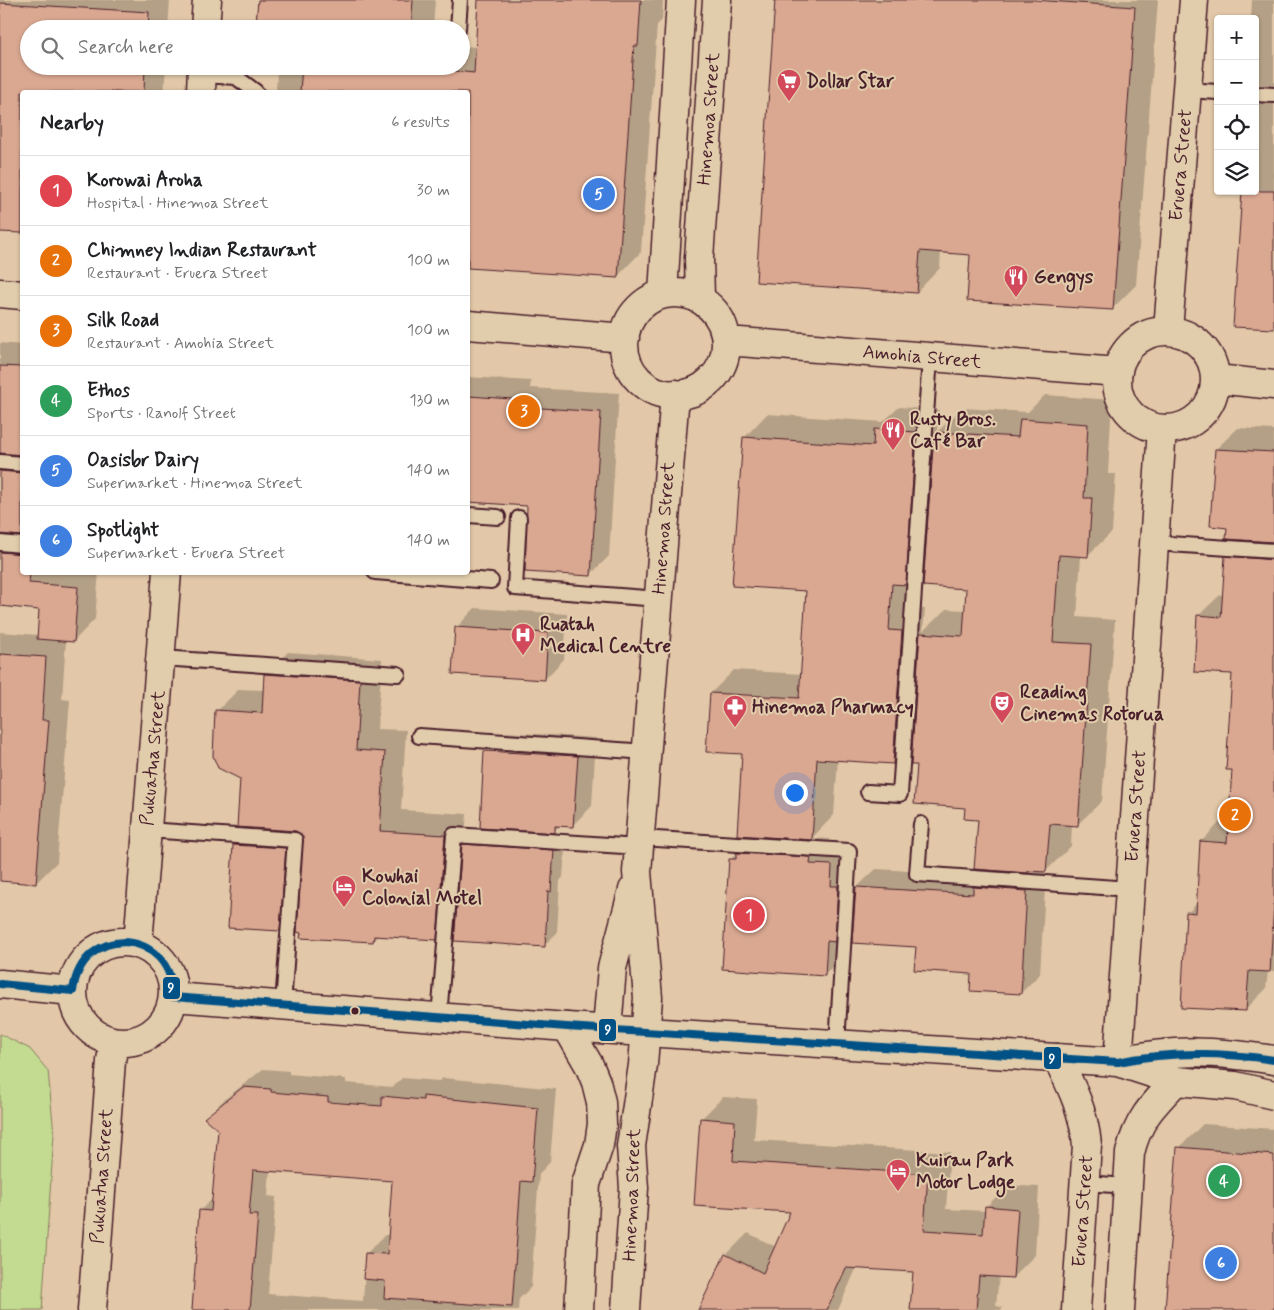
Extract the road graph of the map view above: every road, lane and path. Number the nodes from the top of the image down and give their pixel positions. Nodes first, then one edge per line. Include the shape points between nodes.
1 (207, 0) edge
2 (460, 0) edge
3 (681, 0) edge
4 (717, 0) edge
5 (1194, 0) edge
6 (205, 20) edge
7 (459, 20) edge
8 (202, 78) edge
9 (253, 90) edge
10 (1187, 90) junction
11 (1214, 92) edge
12 (1259, 94) edge
13 (1274, 95) edge
14 (0, 293) edge
15 (663, 294) junction
16 (20, 295) edge
17 (700, 298) junction
18 (470, 325) edge
19 (1168, 330) junction
20 (625, 338) junction
21 (726, 341) junction
22 (930, 358) junction
23 (1118, 372) junction
24 (1216, 379) junction
25 (1274, 385) edge
26 (675, 394) junction
27 (1162, 429) junction
28 (0, 462) edge
29 (20, 464) edge
30 (470, 515) edge
31 (498, 517) dead end
32 (519, 518) dead end
33 (0, 543) edge
34 (1154, 543) junction
35 (20, 545) edge
36 (1274, 552) edge
37 (167, 575) edge
38 (410, 575) edge
39 (491, 582) dead end
40 (659, 599) junction
41 (160, 658) junction
42 (398, 674) dead end
43 (419, 736) dead end
44 (647, 752) junction
45 (868, 792) dead end
46 (921, 824) dead end
47 (147, 830) junction
48 (639, 852) junction
49 (1130, 889) junction
50 (138, 944) junction
51 (0, 984) edge
52 (73, 991) junction
53 (174, 997) junction
54 (283, 1006) junction
55 (439, 1017) junction
56 (567, 1027) junction
57 (607, 1029) junction
58 (646, 1032) junction
59 (114, 1042) junction
60 (837, 1044) junction
61 (1057, 1058) junction
62 (1274, 1060) edge
63 (1118, 1062) junction
64 (1176, 1081) junction
65 (1274, 1095) edge
66 (599, 1145) junction
67 (631, 1146) junction
68 (1085, 1183) junction
69 (1128, 1186) junction
70 (92, 1310) edge
71 (578, 1310) edge
72 (626, 1310) edge
73 (1076, 1310) edge
74 (1120, 1310) edge

1 - 6 street
2 - 7 lane
3 - 15 street, Hinemoa Street
4 - 17 street, Hinemoa Street via 699,258
5 - 10 street, Eruera Street
8 - 9 lane via 236,77
10 - 11 lane
10 - 19 street, Eruera Street
12 - 13 lane
14 - 16 street
15 - 17 street via 677,292
15 - 20 street via 647,301 636,311
17 - 21 street via 723,324
18 - 20 street
19 - 23 street via 1146,334 1135,341 1123,355
19 - 24 street via 1178,331 1199,343 1212,362
20 - 26 street via 626,356 637,378 650,388
21 - 22 street, Amohia Street
21 - 26 street via 724,358 717,374 700,388
22 - 23 street, Amohia Street
22 - 45 lane via 900,794
23 - 27 street via 1116,382 1120,399 1133,418
24 - 25 street
24 - 27 street via 1207,408 1189,424
26 - 40 street, Hinemoa Street
27 - 34 street, Eruera Street
28 - 29 lane
30 - 31 lane
32 - 40 lane via 515,588
33 - 35 lane
34 - 36 lane
34 - 49 street, Eruera Street
37 - 41 street, Pukuatua Street
38 - 39 lane
40 - 44 street, Hinemoa Street
41 - 42 lane
41 - 47 street, Pukuatua Street
43 - 44 lane
44 - 48 street, Hinemoa Street
46 - 49 lane via 917,874
47 - 50 street, Pukuatua Street
47 - 54 lane via 295,840
48 - 55 lane via 454,835
48 - 57 street, Hinemoa Street via 612,968
48 - 58 street, Hinemoa Street via 648,998
48 - 60 lane via 849,851
49 - 63 street, Eruera Street
50 - 52 street via 117,942 91,953 81,964
50 - 53 street via 157,954 166,965 172,978
51 - 52 street
52 - 59 street via 74,1002 84,1024 92,1032
53 - 54 street
53 - 59 street via 165,1021 155,1032 129,1043
54 - 55 street
55 - 56 street
56 - 57 street
56 - 66 street, Hinemoa Street via 596,1082 601,1102
57 - 58 street
58 - 60 street
58 - 67 street, Hinemoa Street
59 - 70 street, Pukuatua Street
60 - 61 street
61 - 63 street
61 - 68 street, Eruera Street via 1077,1096 1085,1120
62 - 63 street via 1205,1051 1153,1053
63 - 64 street
64 - 65 street via 1235,1086
64 - 69 street via 1149,1109 1135,1132
66 - 67 lane
66 - 71 street, Hinemoa Street via 586,1184
67 - 72 street, Hinemoa Street via 634,1188
68 - 69 lane
68 - 73 street, Eruera Street
69 - 74 street

